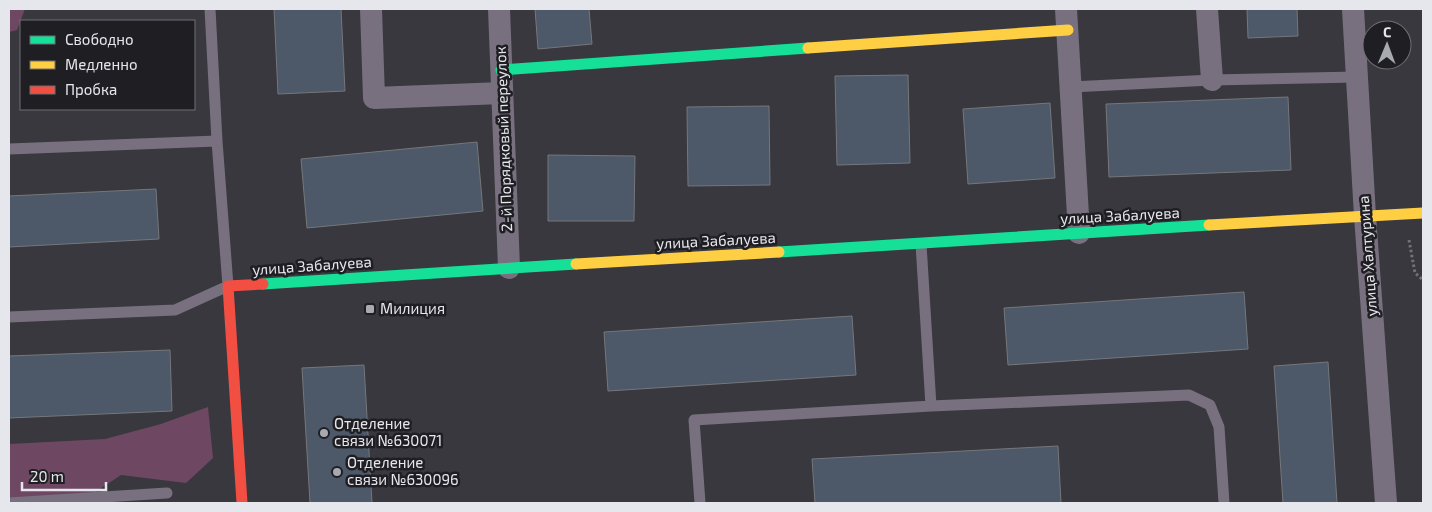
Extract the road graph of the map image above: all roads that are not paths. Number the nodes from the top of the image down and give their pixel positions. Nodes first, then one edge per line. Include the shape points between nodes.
1 (210, 9) edge
2 (370, 9) edge
3 (499, 9) edge
4 (1207, 9) edge
5 (1353, 9) edge
6 (1067, 20) edge
7 (501, 70) junction
8 (1357, 77) junction
9 (1212, 80) junction
10 (1071, 87) junction
11 (502, 93) junction
12 (217, 141) junction
13 (9, 148) edge
14 (1423, 213) edge
15 (1365, 216) junction
16 (1079, 233) junction
17 (921, 244) junction
18 (509, 268) junction
19 (228, 286) junction
20 (9, 317) edge
21 (931, 406) junction
22 (167, 493) dead end
23 (9, 503) edge
24 (242, 503) edge
25 (700, 503) edge
26 (1224, 503) edge
27 (1386, 503) edge

1 - 12 lane
2 - 11 street via 374,98
3 - 7 street, 2-й Порядковый переулок
4 - 9 street
5 - 8 street, улица Халтурина
6 - 7 street
6 - 10 street
7 - 11 street, 2-й Порядковый переулок
8 - 9 lane
8 - 15 street, улица Халтурина
9 - 10 lane
10 - 16 street
11 - 18 street, 2-й Порядковый переулок
12 - 13 lane
12 - 19 lane
14 - 15 street, улица Забалуева
15 - 16 street, улица Забалуева
15 - 27 street, улица Халтурина
16 - 17 street, улица Забалуева
17 - 18 street, улица Забалуева
17 - 21 lane
18 - 19 street, улица Забалуева
19 - 20 lane via 175,310
19 - 24 street
21 - 25 lane via 694,420
21 - 26 lane via 1189,395 1210,405 1219,427
22 - 23 lane

